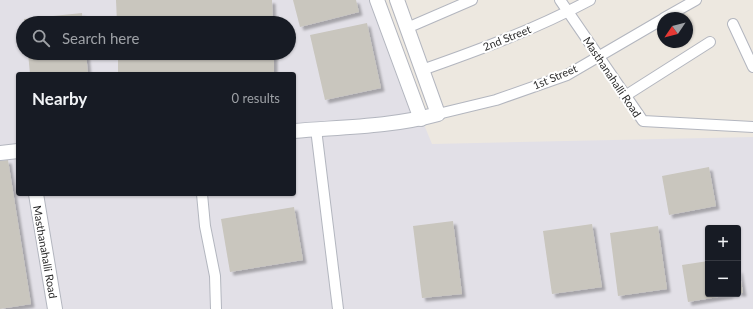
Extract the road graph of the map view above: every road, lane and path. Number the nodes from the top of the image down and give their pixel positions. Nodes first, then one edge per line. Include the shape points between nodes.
1 (377, 0) edge
2 (397, 0) edge
3 (472, 0) edge
4 (560, 0) edge
5 (590, 0) edge
6 (696, 0) edge
7 (568, 12) junction
8 (675, 12) edge
9 (657, 22) edge
10 (733, 24) dead end
11 (407, 28) junction
12 (710, 42) dead end
13 (598, 57) junction
14 (753, 67) edge
15 (422, 70) junction
16 (626, 96) junction
17 (438, 114) junction
18 (421, 119) junction
19 (753, 127) edge
20 (316, 129) junction
21 (296, 131) edge
22 (16, 151) edge
23 (0, 153) edge
24 (36, 196) edge
25 (202, 196) edge
26 (55, 309) edge
27 (216, 309) edge
28 (338, 309) edge

1 - 18 street
2 - 11 street
3 - 11 street
4 - 7 street, Masthanahalli Road
5 - 7 street, 2nd Street
6 - 8 street, 1st Street
7 - 13 street, Masthanahalli Road
7 - 15 street, 2nd Street via 470,54
9 - 13 street, 1st Street
10 - 14 street
11 - 15 street
12 - 16 street
13 - 16 street, Masthanahalli Road
13 - 17 street, 1st Street via 567,75 496,100
15 - 17 street
16 - 19 street, Masthanahalli Road via 643,121
17 - 18 street
18 - 20 street via 394,124
20 - 21 street
20 - 28 street
22 - 23 street
24 - 26 street, Masthanahalli Road
25 - 27 street via 205,226 216,276

